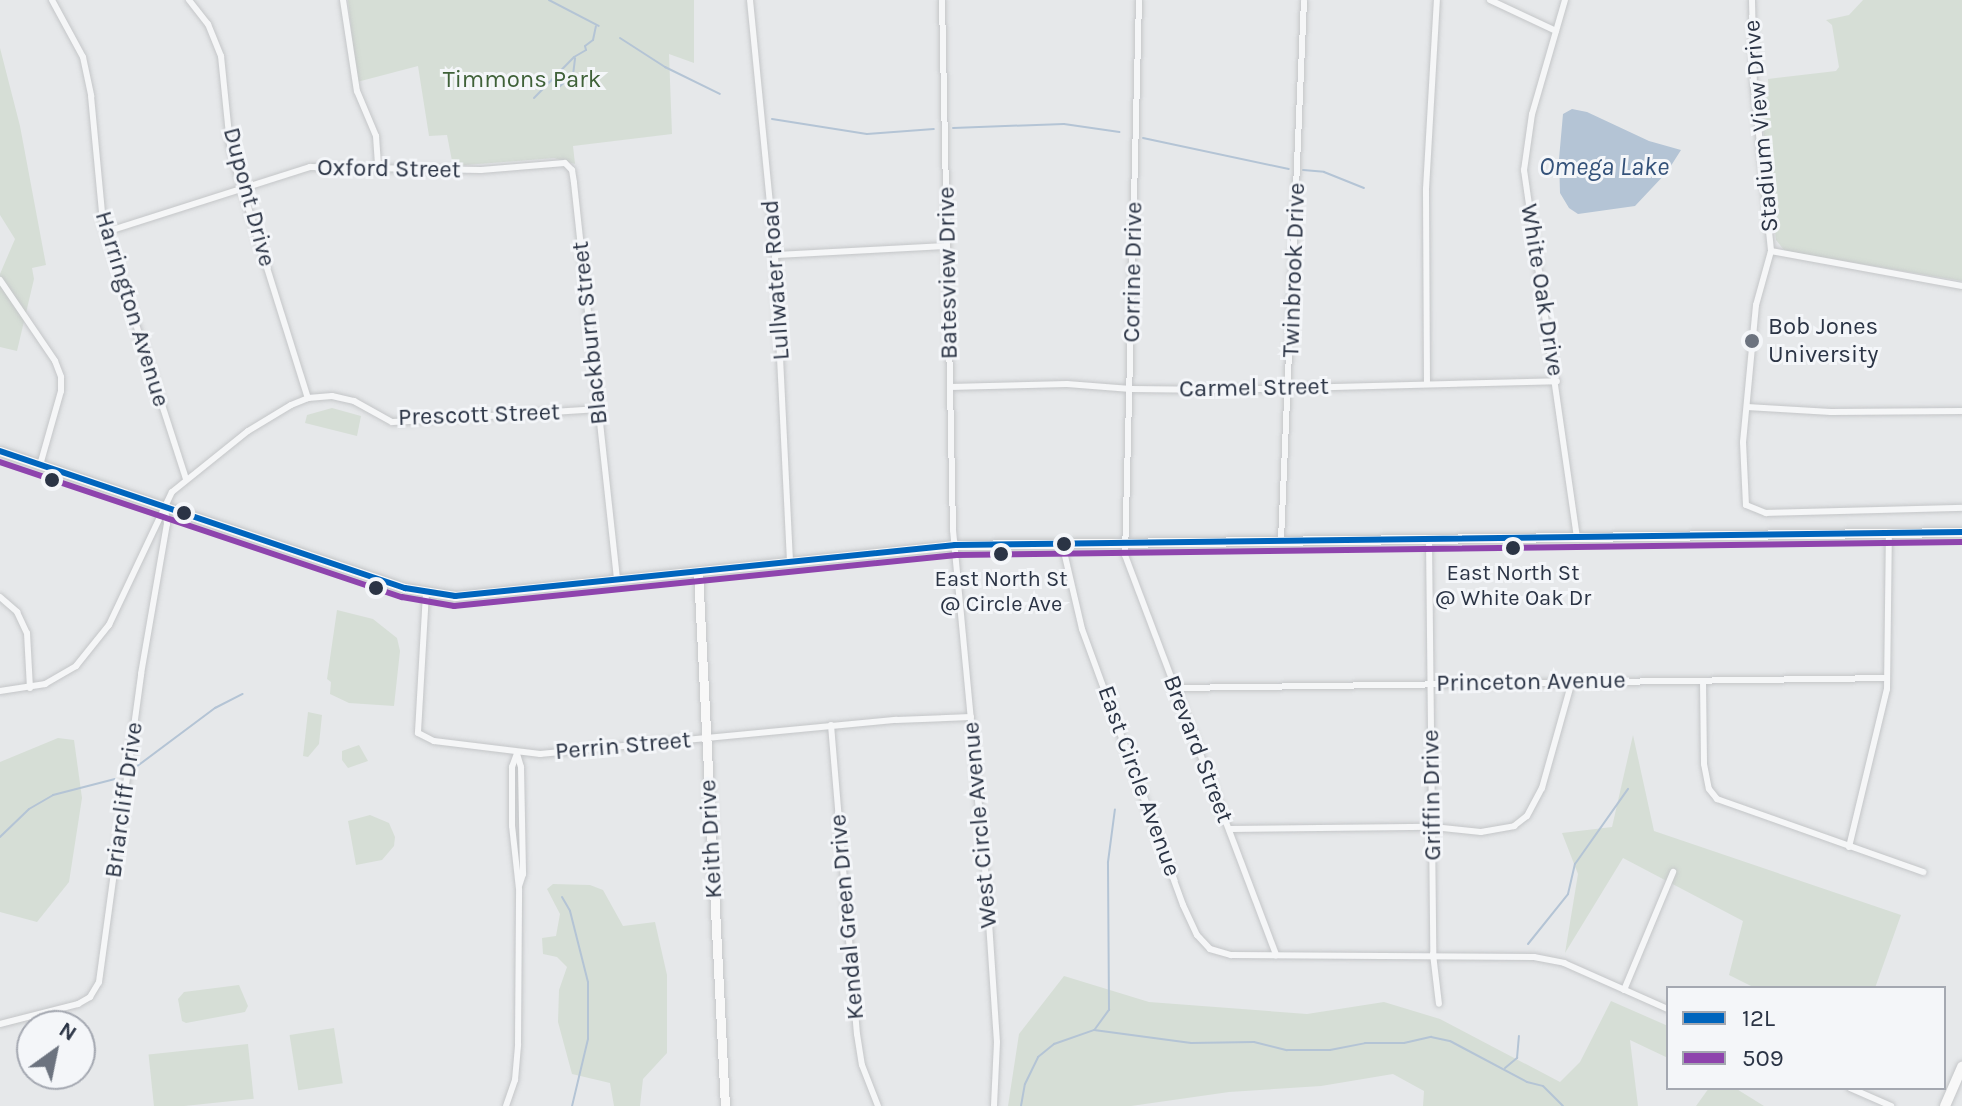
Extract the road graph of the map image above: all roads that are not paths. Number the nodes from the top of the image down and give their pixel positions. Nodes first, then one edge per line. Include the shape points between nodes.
1 (52, 0) edge
2 (189, 0) edge
3 (343, 0) edge
4 (750, 0) edge
5 (942, 0) edge
6 (1139, 0) edge
7 (1304, 0) edge
8 (1437, 0) edge
9 (1490, 0) edge
10 (1565, 0) edge
11 (1752, 0) edge
12 (1556, 31) junction
13 (378, 168) junction
14 (490, 169) joint
15 (242, 189) junction
16 (106, 232) junction
17 (947, 246) junction
18 (1771, 251) junction
19 (775, 255) junction
20 (0, 280) edge
21 (1962, 286) edge
22 (1557, 381) junction
23 (1427, 384) junction
24 (950, 387) junction
25 (1290, 388) junction
26 (1131, 389) junction
27 (308, 398) junction
28 (1747, 407) junction
29 (597, 409) junction
30 (1962, 411) edge
31 (0, 451) edge
32 (40, 465) junction
33 (186, 479) junction
34 (165, 507) junction
35 (1962, 508) edge
36 (1962, 532) edge
37 (1889, 533) junction
38 (1577, 536) junction
39 (1429, 539) junction
40 (1281, 540) junction
41 (1062, 543) junction
42 (1128, 543) junction
43 (955, 545) junction
44 (790, 562) junction
45 (698, 572) junction
46 (617, 581) junction
47 (426, 593) junction
48 (0, 597) edge
49 (1887, 678) junction
50 (1572, 681) junction
51 (1703, 681) junction
52 (1430, 683) junction
53 (30, 688) junction
54 (1175, 688) junction
55 (0, 691) edge
56 (971, 717) junction
57 (831, 725) junction
58 (707, 738) junction
59 (517, 753) junction
60 (1433, 827) junction
61 (1229, 829) junction
62 (1849, 847) junction
63 (1673, 872) dead end
64 (1923, 872) dead end
65 (519, 889) junction
66 (1433, 954) junction
67 (1276, 955) junction
68 (1624, 990) junction
69 (1439, 1004) dead end
70 (1666, 1008) edge
71 (0, 1024) edge
72 (1962, 1067) edge
73 (1855, 1090) edge
74 (506, 1106) edge
75 (725, 1106) edge
76 (878, 1106) edge
77 (994, 1106) edge
78 (1891, 1106) edge
79 (1945, 1106) edge

1 - 16 street, Harrington Avenue via 87,71
2 - 15 street, Dupont Drive via 208,24 221,56 230,145
3 - 13 street via 355,80 376,136
4 - 19 street, Lullwater Road
5 - 17 street, Batesview Drive
6 - 26 street, Corrine Drive
7 - 25 street, Twinbrook Drive
8 - 23 street via 1426,189
9 - 12 street
10 - 12 street, White Oak Drive
11 - 18 street, Stadium View Drive via 1754,86
12 - 22 street, White Oak Drive via 1532,114 1524,170
13 - 14 street, Oxford Street
13 - 15 street, Oxford Street via 310,167
14 - 29 street, Blackburn Street via 560,162 572,170
15 - 16 street, Oxford Street
15 - 27 street, Dupont Drive
16 - 33 street, Harrington Avenue
17 - 19 street
17 - 24 street, Batesview Drive
18 - 21 street, Stadium View Drive
18 - 28 street via 1756,305
19 - 44 street, Lullwater Road
20 - 32 street via 61,377
22 - 23 street, Carmel Street
22 - 38 street, White Oak Drive
23 - 25 street, Carmel Street
24 - 26 street, Carmel Street via 1067,384
24 - 43 street, Batesview Drive
25 - 26 street, Carmel Street
25 - 40 street, Twinbrook Drive
26 - 42 street, Corrine Drive
27 - 29 street, Prescott Street via 343,398 392,422
27 - 33 street, Prescott Street via 264,420
28 - 30 street
28 - 35 street via 1743,487 1746,505 1759,512
29 - 46 street, Blackburn Street
31 - 32 main road
32 - 34 main road
33 - 34 street, Prescott Street
34 - 47 main road
34 - 53 street, Prescott Street via 95,645 62,676
34 - 71 street, Briarcliff Drive via 167,524 99,982 78,1004
36 - 37 main road
37 - 38 main road
37 - 49 street
38 - 39 main road
39 - 40 main road
39 - 52 street, Griffin Drive
40 - 42 main road
41 - 42 main road
41 - 43 main road
41 - 67 street, East Circle Avenue via 1082,629 1197,935 1210,949 1225,954
42 - 54 street, Brevard Street via 1126,559
43 - 44 main road
43 - 56 street, West Circle Avenue
44 - 45 main road
45 - 46 main road
45 - 58 main road, Keith Drive
46 - 47 main road via 467,596
47 - 59 street, Perrin Street via 418,733 434,741
48 - 53 street via 17,612 27,633
49 - 51 street, Princeton Avenue
49 - 62 street
50 - 51 street, Princeton Avenue
50 - 52 street, Princeton Avenue
50 - 60 street via 1542,788 1527,816 1498,832
51 - 62 street via 1702,750 1713,794 1731,807
52 - 54 street, Princeton Avenue
52 - 60 street, Griffin Drive
53 - 55 street, Prescott Street
54 - 61 street, Brevard Street
56 - 57 street, Perrin Street
56 - 77 street, West Circle Avenue via 997,1042
57 - 58 street, Perrin Street
57 - 76 street, Kendal Green Drive via 857,1034
58 - 59 street, Perrin Street
58 - 75 main road, Keith Drive
59 - 65 street via 523,874
59 - 65 street via 512,767
60 - 61 street
60 - 66 street, Griffin Drive
61 - 67 street, Brevard Street
62 - 64 street
63 - 68 street
65 - 74 street via 517,1067
66 - 67 street, East Circle Avenue
66 - 68 street, East Circle Avenue via 1550,960
66 - 69 street, Griffin Drive
68 - 70 street, East Circle Avenue
72 - 79 main road
73 - 78 street

